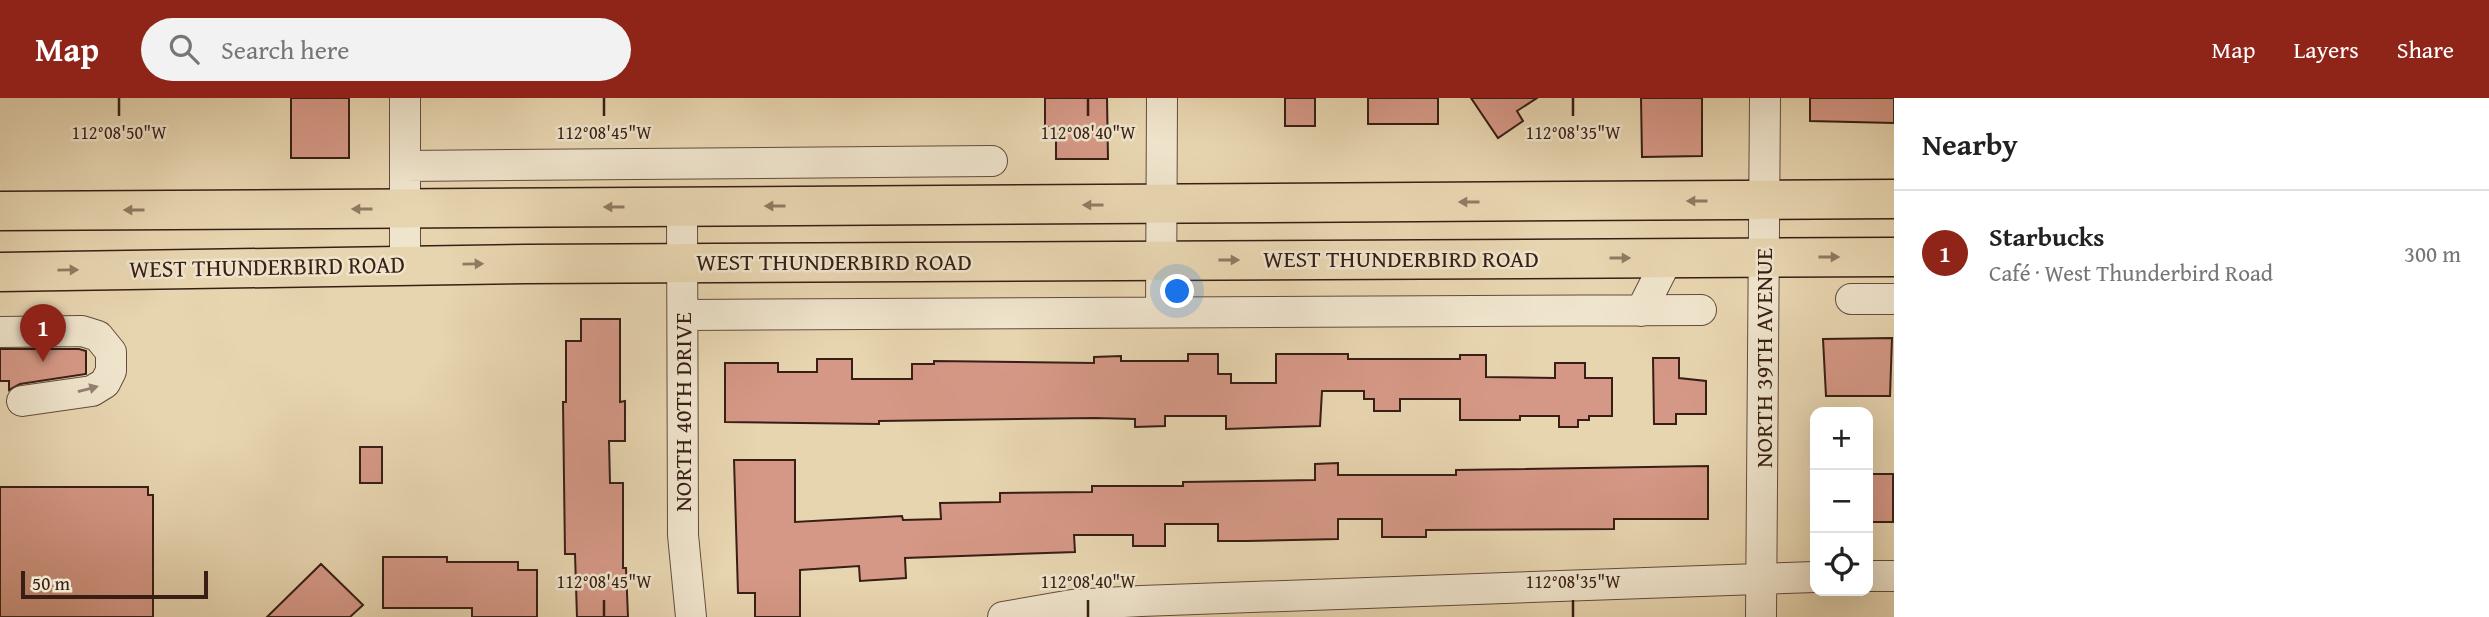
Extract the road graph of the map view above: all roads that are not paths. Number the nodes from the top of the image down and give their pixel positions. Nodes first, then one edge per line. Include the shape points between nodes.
1 (405, 98) edge
2 (1162, 98) edge
3 (1765, 98) edge
4 (992, 161) dead end
5 (926, 162) junction
6 (405, 166) junction
7 (1894, 200) edge
8 (1765, 201) junction
9 (959, 205) junction
10 (1161, 205) junction
11 (682, 206) junction
12 (405, 208) junction
13 (0, 212) edge
14 (1668, 258) junction
15 (1765, 258) junction
16 (1161, 261) junction
17 (682, 263) junction
18 (405, 265) junction
19 (1888, 268) edge
20 (0, 272) edge
21 (1851, 299) dead end
22 (1894, 299) edge
23 (1701, 310) dead end
24 (1641, 311) junction
25 (1161, 312) junction
26 (683, 315) junction
27 (0, 332) edge
28 (22, 401) dead end
29 (1873, 576) edge
30 (1894, 576) edge
31 (1810, 577) edge
32 (1762, 578) junction
33 (691, 617) edge
34 (1003, 617) edge
35 (1761, 617) edge

1 - 6 street
2 - 10 street
3 - 8 street, NORTH 39TH AVENUE
4 - 5 street
5 - 6 street
5 - 9 street
6 - 12 street
7 - 8 main road
8 -> 10 main road
8 - 15 street, NORTH 39TH AVENUE
10 -> 9 main road
9 -> 11 main road
10 - 16 street
11 -> 12 main road
11 - 17 street, NORTH 40TH DRIVE
12 -> 13 main road
12 - 18 street
14 - 15 main road, WEST THUNDERBIRD ROAD
16 -> 14 main road, WEST THUNDERBIRD ROAD
14 - 24 street
15 -> 19 main road, WEST THUNDERBIRD ROAD
15 - 32 street, NORTH 39TH AVENUE
16 - 17 main road, WEST THUNDERBIRD ROAD
16 - 25 street
18 -> 17 main road, WEST THUNDERBIRD ROAD
17 - 26 street, NORTH 40TH DRIVE
20 -> 18 main road, WEST THUNDERBIRD ROAD
21 - 22 street
23 - 24 street
24 - 25 street
25 - 26 street
26 - 33 street, NORTH 40TH DRIVE via 683,535
28 -> 27 street via 92,391 105,383 111,372 111,352 98,336 82,331
29 - 30 street
31 - 32 street
32 - 34 street via 1141,601 1072,605
32 - 35 street, NORTH 39TH AVENUE

